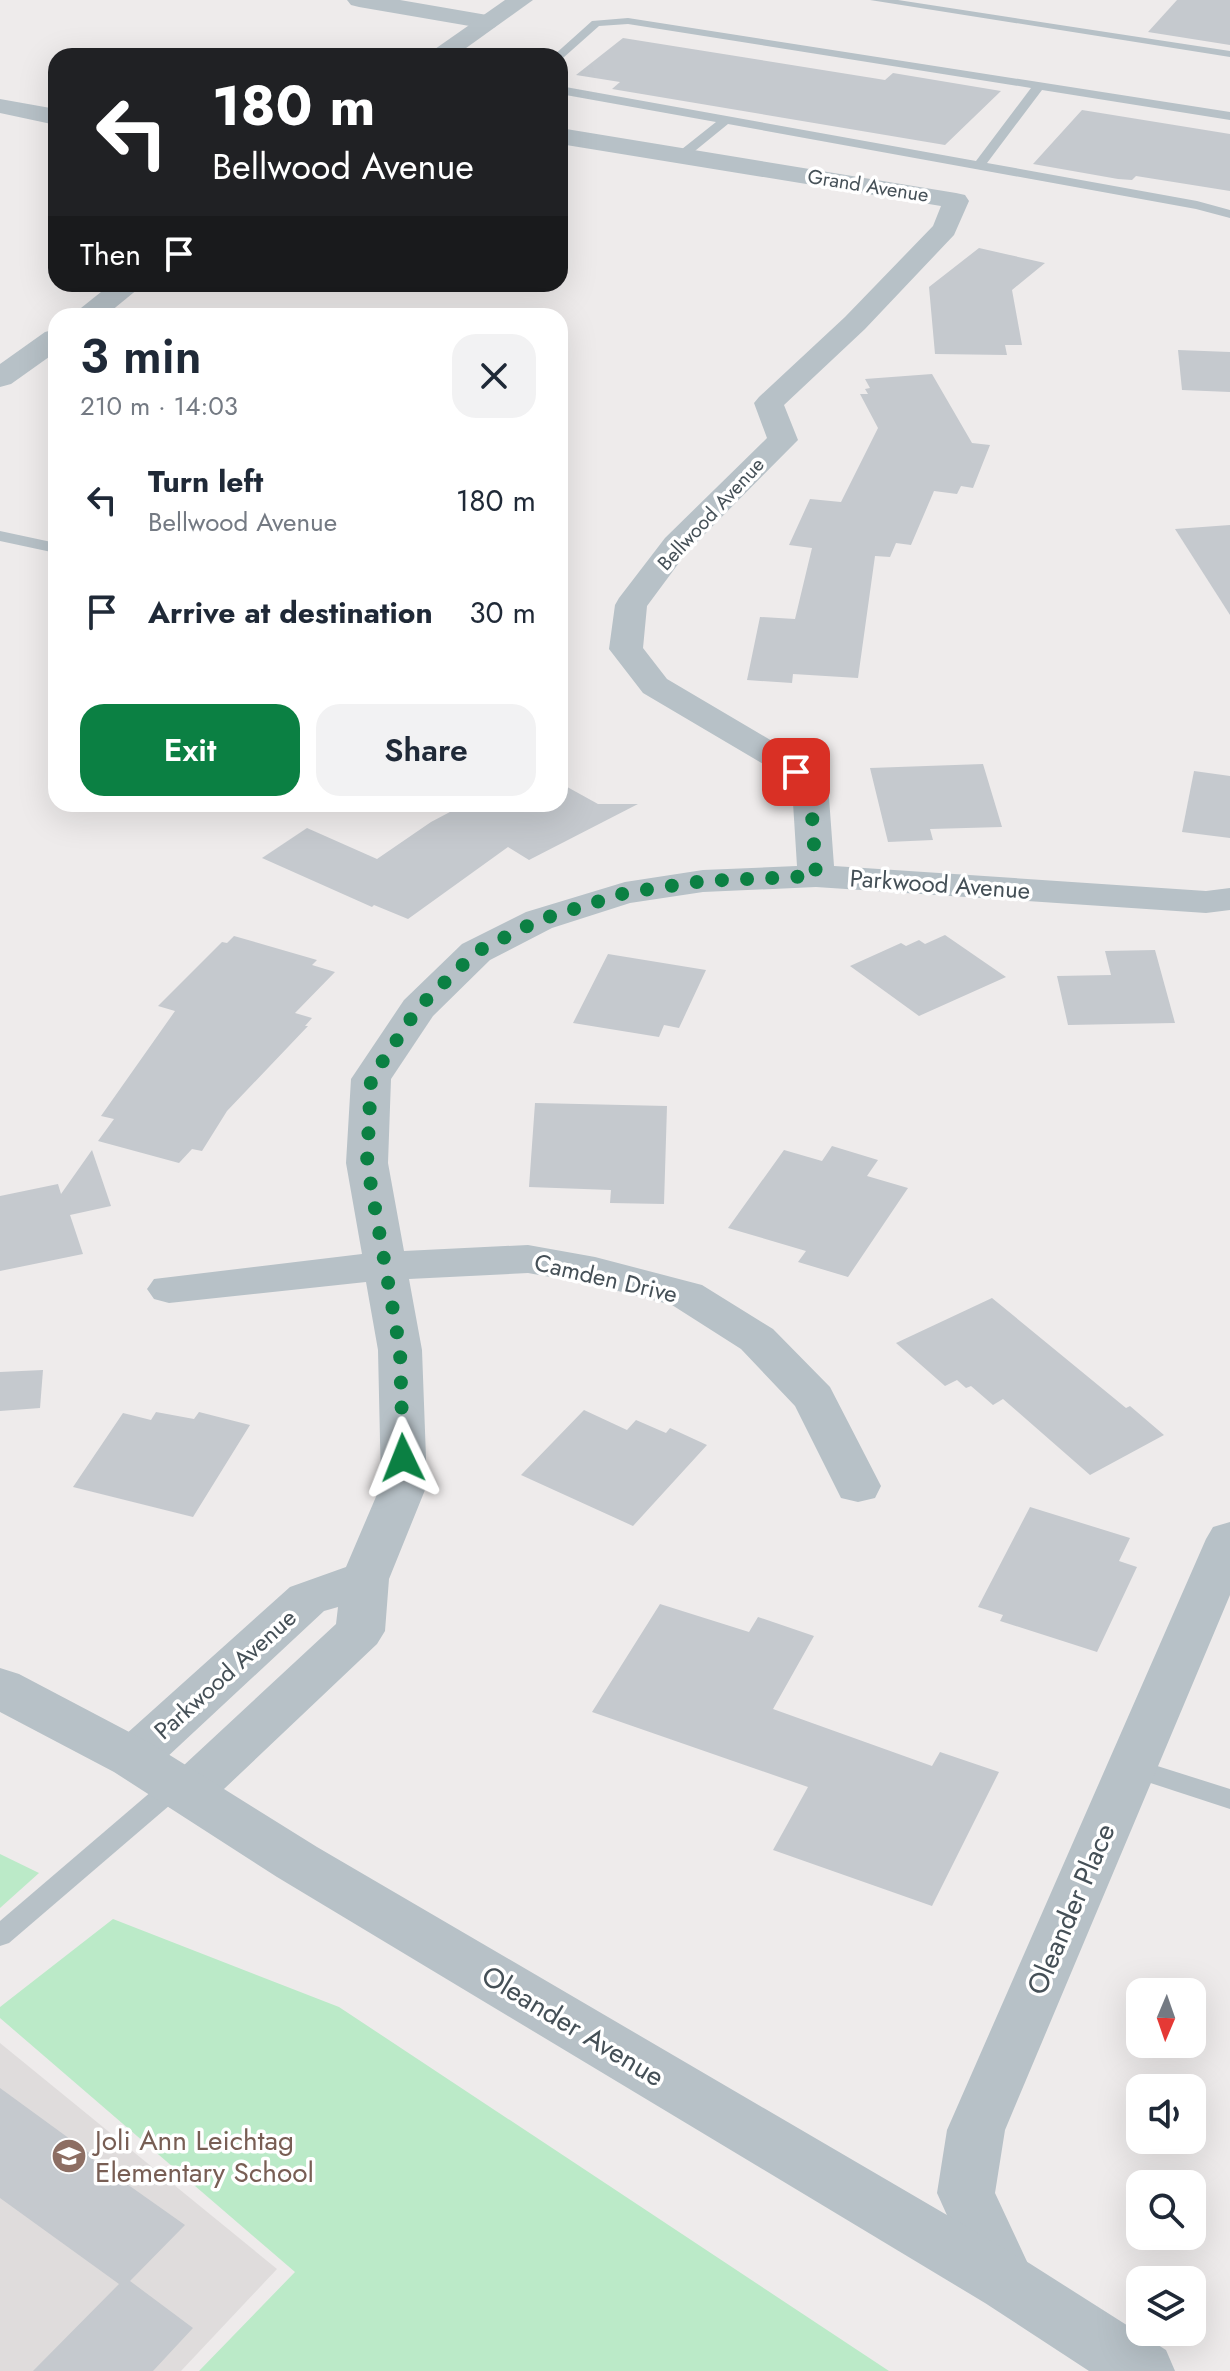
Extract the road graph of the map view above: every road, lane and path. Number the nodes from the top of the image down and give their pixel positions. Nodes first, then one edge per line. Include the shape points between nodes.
1 (359, 0) edge
2 (521, 0) edge
3 (876, 0) edge
4 (487, 22) junction
5 (450, 48) edge
6 (568, 48) edge
7 (1230, 54) edge
8 (1039, 86) junction
9 (568, 91) edge
10 (0, 106) edge
11 (48, 115) edge
12 (1230, 116) edge
13 (728, 118) junction
14 (568, 137) edge
15 (681, 156) junction
16 (980, 165) junction
17 (1230, 214) edge
18 (119, 292) edge
19 (97, 308) edge
20 (48, 343) edge
21 (6, 367) edge
22 (783, 440) joint
23 (0, 536) edge
24 (48, 546) edge
25 (816, 876) junction
26 (1230, 899) edge
27 (385, 1266) junction
28 (169, 1289) dead end
29 (858, 1486) dead end
30 (1230, 1539) edge
31 (365, 1579) junction
32 (0, 1688) edge
33 (1132, 1767) junction
34 (165, 1779) junction
35 (1230, 1799) edge
36 (0, 1936) edge
37 (1007, 2283) junction
38 (1143, 2371) edge

1 - 4 street
2 - 4 street
3 - 7 lane via 996,13
4 - 5 street
6 - 8 lane via 596,23 628,21
8 - 12 lane
8 - 16 lane
9 - 13 lane
10 - 11 street
13 - 15 lane
13 - 16 lane
14 - 15 street, Grand Avenue
15 - 22 street, Grand Avenue via 956,201 945,229 769,403
16 - 17 lane
18 - 19 street
20 - 21 street
22 - 25 street, Bellwood Avenue via 676,545 631,605 626,649 655,686 782,761 810,784
23 - 24 lane
25 - 26 street, Parkwood Avenue via 1206,902
25 - 27 street, Parkwood Avenue via 703,881 625,893 539,920 476,952 418,1008 371,1079 367,1163
27 - 28 street, Camden Drive
27 - 29 street, Camden Drive via 528,1259 687,1295 757,1339 814,1398
27 - 31 street, Parkwood Avenue via 400,1350 404,1485
30 - 33 street, Oleander Place
31 - 34 street, Parkwood Avenue via 307,1599
31 - 34 street, Parkwood Avenue via 360,1631
32 - 34 street, Oleander Avenue
33 - 35 lane
33 - 37 street, Oleander Place via 976,2130 966,2193
34 - 36 lane
34 - 37 street, Oleander Avenue
37 - 38 street, Oleander Avenue

